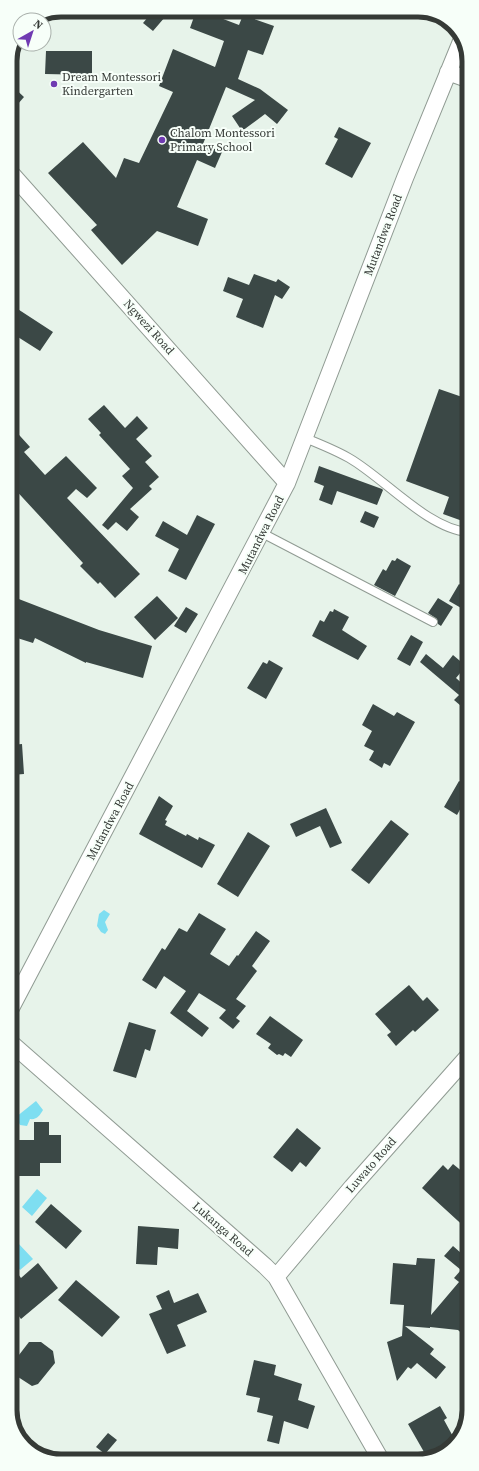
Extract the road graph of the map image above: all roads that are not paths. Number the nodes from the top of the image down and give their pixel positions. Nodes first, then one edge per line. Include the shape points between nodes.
1 (459, 45) edge
2 (448, 72) junction
3 (462, 77) edge
4 (17, 180) edge
5 (305, 438) junction
6 (287, 483) junction
7 (462, 531) edge
8 (262, 533) junction
9 (433, 622) dead end
10 (17, 997) edge
11 (17, 1048) edge
12 (462, 1063) edge
13 (276, 1277) junction
14 (378, 1454) edge

1 - 2 street, Mutandwa Road
2 - 3 street
2 - 5 street, Mutandwa Road
4 - 6 street, Ngwezi Road
5 - 6 street, Mutandwa Road
5 - 7 lane via 350,458 431,518 454,530
6 - 8 street, Mutandwa Road
8 - 9 lane
8 - 10 street, Mutandwa Road
11 - 13 street, Lukanga Road
12 - 13 street, Luwato Road
13 - 14 street, Lukanga Road

